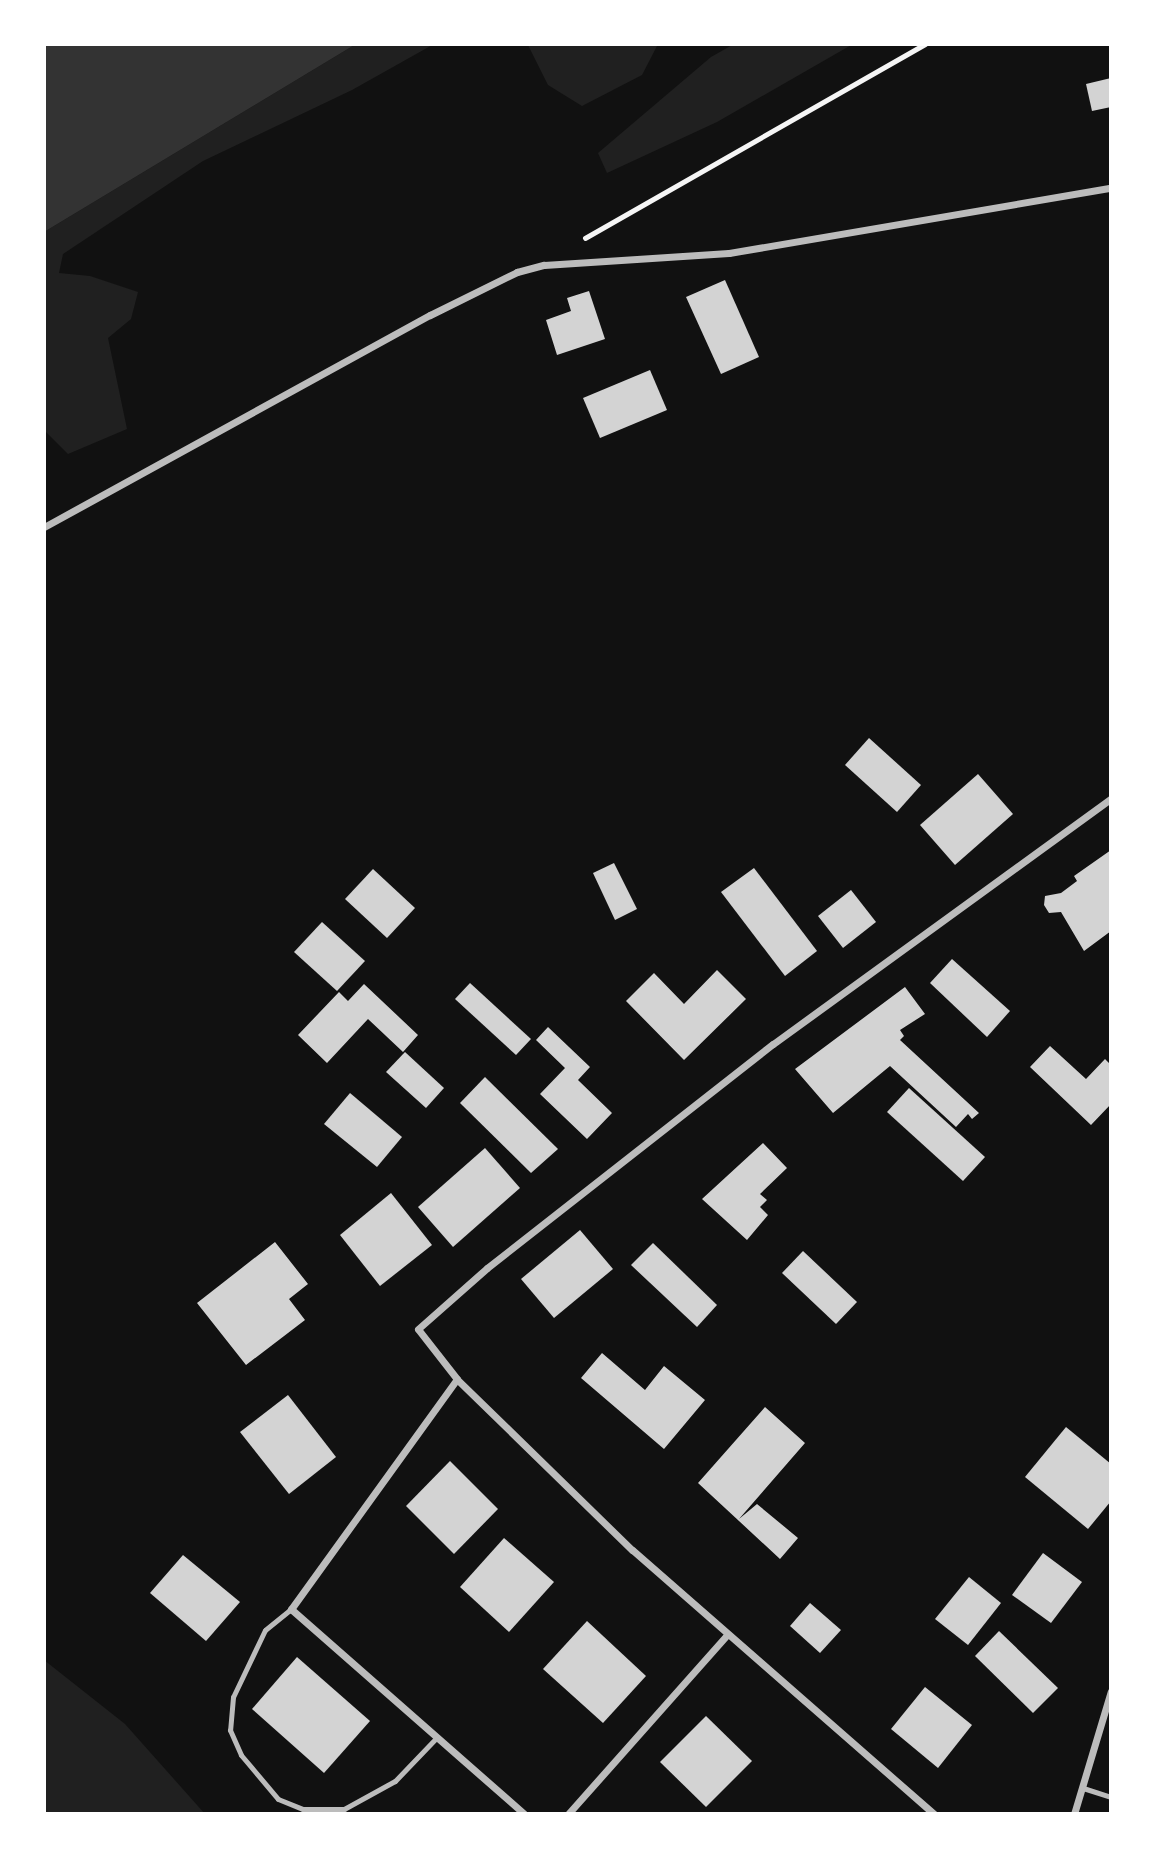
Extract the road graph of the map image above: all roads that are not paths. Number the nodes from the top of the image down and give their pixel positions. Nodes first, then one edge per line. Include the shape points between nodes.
1 (1111, 188) edge
2 (44, 527) edge
3 (1111, 798) edge
4 (457, 1379) junction
5 (291, 1609) junction
6 (727, 1635) junction
7 (1111, 1691) edge
8 (437, 1737) junction
9 (1083, 1788) junction
10 (1111, 1797) edge
11 (524, 1814) edge
12 (568, 1814) edge
13 (934, 1814) edge
14 (1074, 1814) edge

1 - 2 street via 729,253 544,265 517,272
3 - 4 street via 783,1037 487,1268 418,1329
4 - 5 street
4 - 6 street via 632,1550
5 - 8 street
5 - 8 lane via 265,1630 233,1697 230,1730 241,1755 278,1799 303,1809 344,1809 395,1781
6 - 12 street
6 - 13 street
7 - 9 street
8 - 11 street
9 - 10 lane
9 - 14 street

